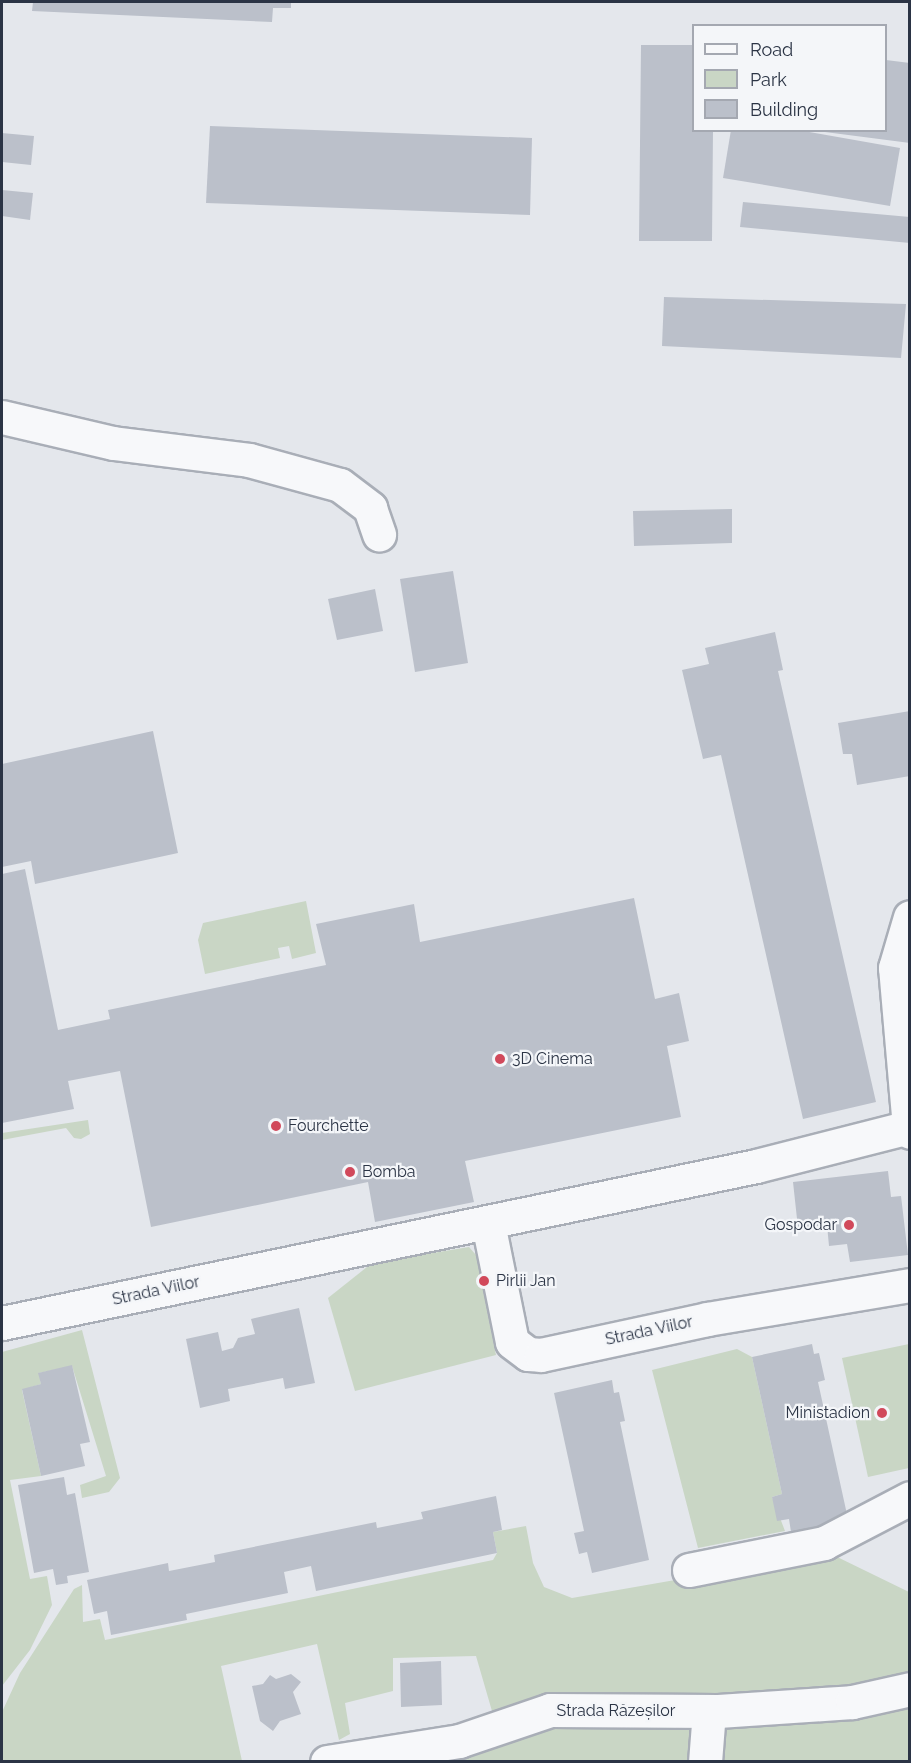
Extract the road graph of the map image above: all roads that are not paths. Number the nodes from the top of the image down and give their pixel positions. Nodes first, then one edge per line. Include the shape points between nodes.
1 (2, 417) edge
2 (379, 534) dead end
3 (909, 917) edge
4 (909, 1129) edge
5 (488, 1223) junction
6 (909, 1285) edge
7 (2, 1323) edge
8 (909, 1498) edge
9 (689, 1570) dead end
10 (909, 1689) edge
11 (709, 1711) junction
12 (327, 1761) edge
13 (705, 1761) edge

1 - 2 street via 113,442 249,460 340,485 370,508
3 - 4 street, Strada Viilor via 895,968
4 - 5 street, Strada Viilor
5 - 6 street, Strada Viilor via 512,1342 528,1354 541,1355 707,1318
5 - 7 street, Strada Viilor
8 - 9 street via 824,1543
10 - 11 street, Strada Răzeșilor via 852,1702
11 - 12 street, Strada Răzeșilor via 550,1710 459,1741
11 - 13 street

